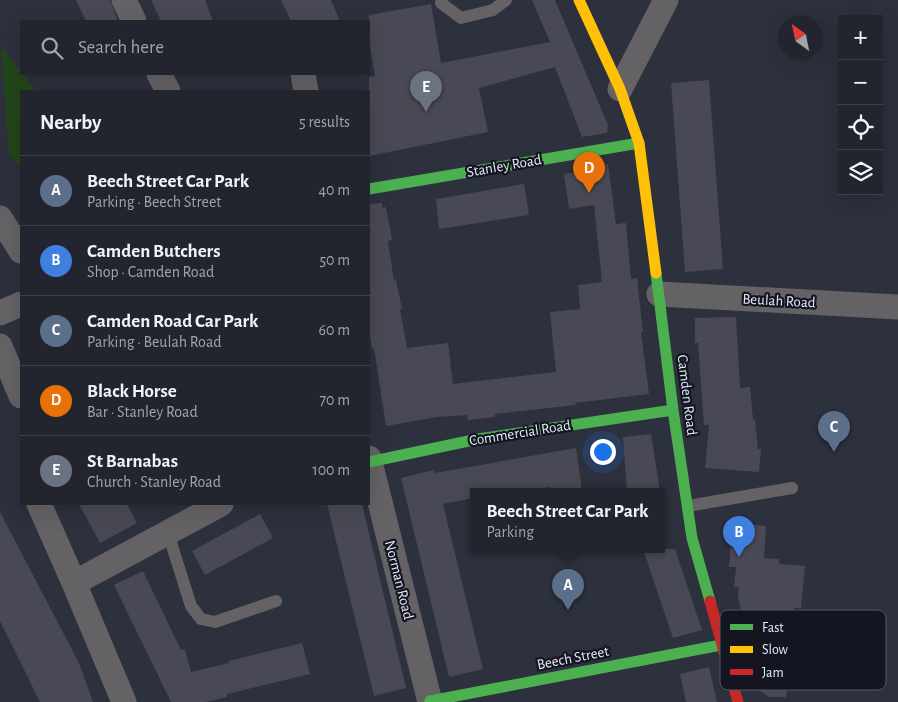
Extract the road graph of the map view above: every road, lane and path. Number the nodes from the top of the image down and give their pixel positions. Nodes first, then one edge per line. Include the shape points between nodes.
1 (124, 0) edge
2 (506, 0) edge
3 (579, 0) edge
4 (666, 0) edge
5 (441, 3) dead end
6 (134, 20) edge
7 (160, 75) edge
8 (303, 75) edge
9 (620, 89) junction
10 (167, 90) edge
11 (306, 90) edge
12 (639, 143) junction
13 (370, 189) edge
14 (0, 218) edge
15 (20, 249) edge
16 (660, 294) junction
17 (20, 304) edge
18 (898, 307) edge
19 (0, 313) edge
20 (0, 346) edge
21 (20, 394) edge
22 (673, 410) junction
23 (370, 462) edge
24 (370, 466) edge
25 (792, 488) dead end
26 (39, 505) edge
27 (219, 505) edge
28 (688, 506) junction
29 (168, 533) junction
30 (74, 583) junction
31 (276, 601) dead end
32 (720, 641) edge
33 (720, 645) edge
34 (734, 690) edge
35 (124, 702) edge
36 (430, 702) edge
37 (738, 702) edge

1 - 6 street
2 - 5 lane via 493,10 461,18
3 - 9 street, Camden Road
4 - 9 street
7 - 10 street
8 - 11 street
9 - 12 street, Camden Road
12 - 13 street, Stanley Road
12 - 16 street, Camden Road
14 - 15 street
16 - 18 street, Beulah Road
16 - 22 street, Camden Road
17 - 19 street
20 - 21 street
22 - 23 street, Commercial Road via 478,439
22 - 28 street, Camden Road
24 - 36 street, Norman Road
25 - 28 lane
26 - 30 street
27 - 29 street
28 - 32 street, Camden Road via 696,554
29 - 30 street
29 - 31 lane via 191,606 201,619 215,622
30 - 35 street
33 - 36 street, Beech Street
34 - 37 street, Camden Road

